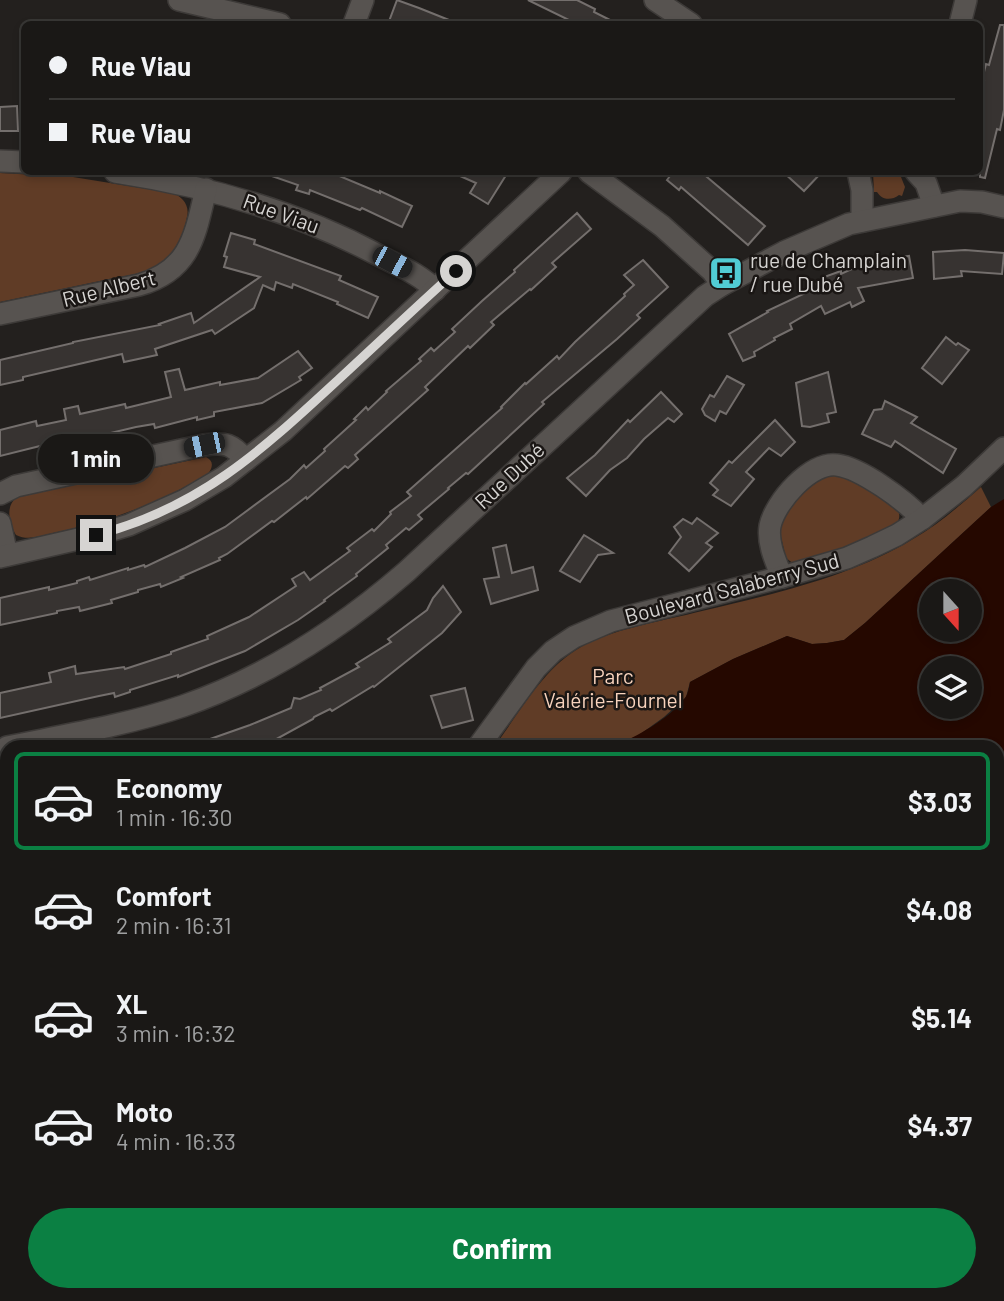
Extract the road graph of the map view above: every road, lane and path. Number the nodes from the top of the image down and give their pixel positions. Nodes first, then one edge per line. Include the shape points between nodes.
1 (179, 0) edge
2 (363, 0) edge
3 (654, 0) edge
4 (966, 0) edge
5 (267, 21) edge
6 (355, 21) edge
7 (686, 21) edge
8 (961, 21) edge
9 (0, 161) edge
10 (21, 162) edge
11 (131, 175) edge
12 (558, 175) edge
13 (593, 175) edge
14 (859, 175) edge
15 (919, 175) edge
16 (206, 189) junction
17 (934, 206) junction
18 (1004, 207) edge
19 (862, 221) junction
20 (723, 285) junction
21 (435, 290) junction
22 (0, 314) edge
23 (1004, 448) edge
24 (246, 460) junction
25 (0, 494) edge
26 (922, 519) junction
27 (0, 523) edge
28 (3, 556) edge
29 (782, 578) junction
30 (40, 740) edge
31 (483, 740) edge

1 - 5 street
2 - 6 street
3 - 7 street
4 - 8 street
9 - 10 street
11 - 16 street, Rue Viau
12 - 21 street
13 - 20 street via 662,226
14 - 19 street
15 - 17 street
16 - 21 street, Rue Viau via 324,230 414,274
16 - 22 street, Rue Albert via 192,239 167,274 139,285
17 - 18 street, Rue Dubé via 971,201
17 - 19 street, Rue Dubé
19 - 20 street, Rue Dubé via 809,240
20 - 30 street, Rue Dubé via 705,296 406,572 320,638 266,670 181,706
21 - 24 street
23 - 26 street, Boulevard Salaberry Sud
24 - 25 street via 229,445 204,445 16,486
24 - 28 street via 205,490 129,525
26 - 29 street, Boulevard Salaberry Sud via 861,552
26 - 29 street via 896,495 861,474 838,465 814,470 791,489 773,516 769,538
27 - 28 street
29 - 31 street, Boulevard Salaberry Sud via 611,621 573,637 536,668

